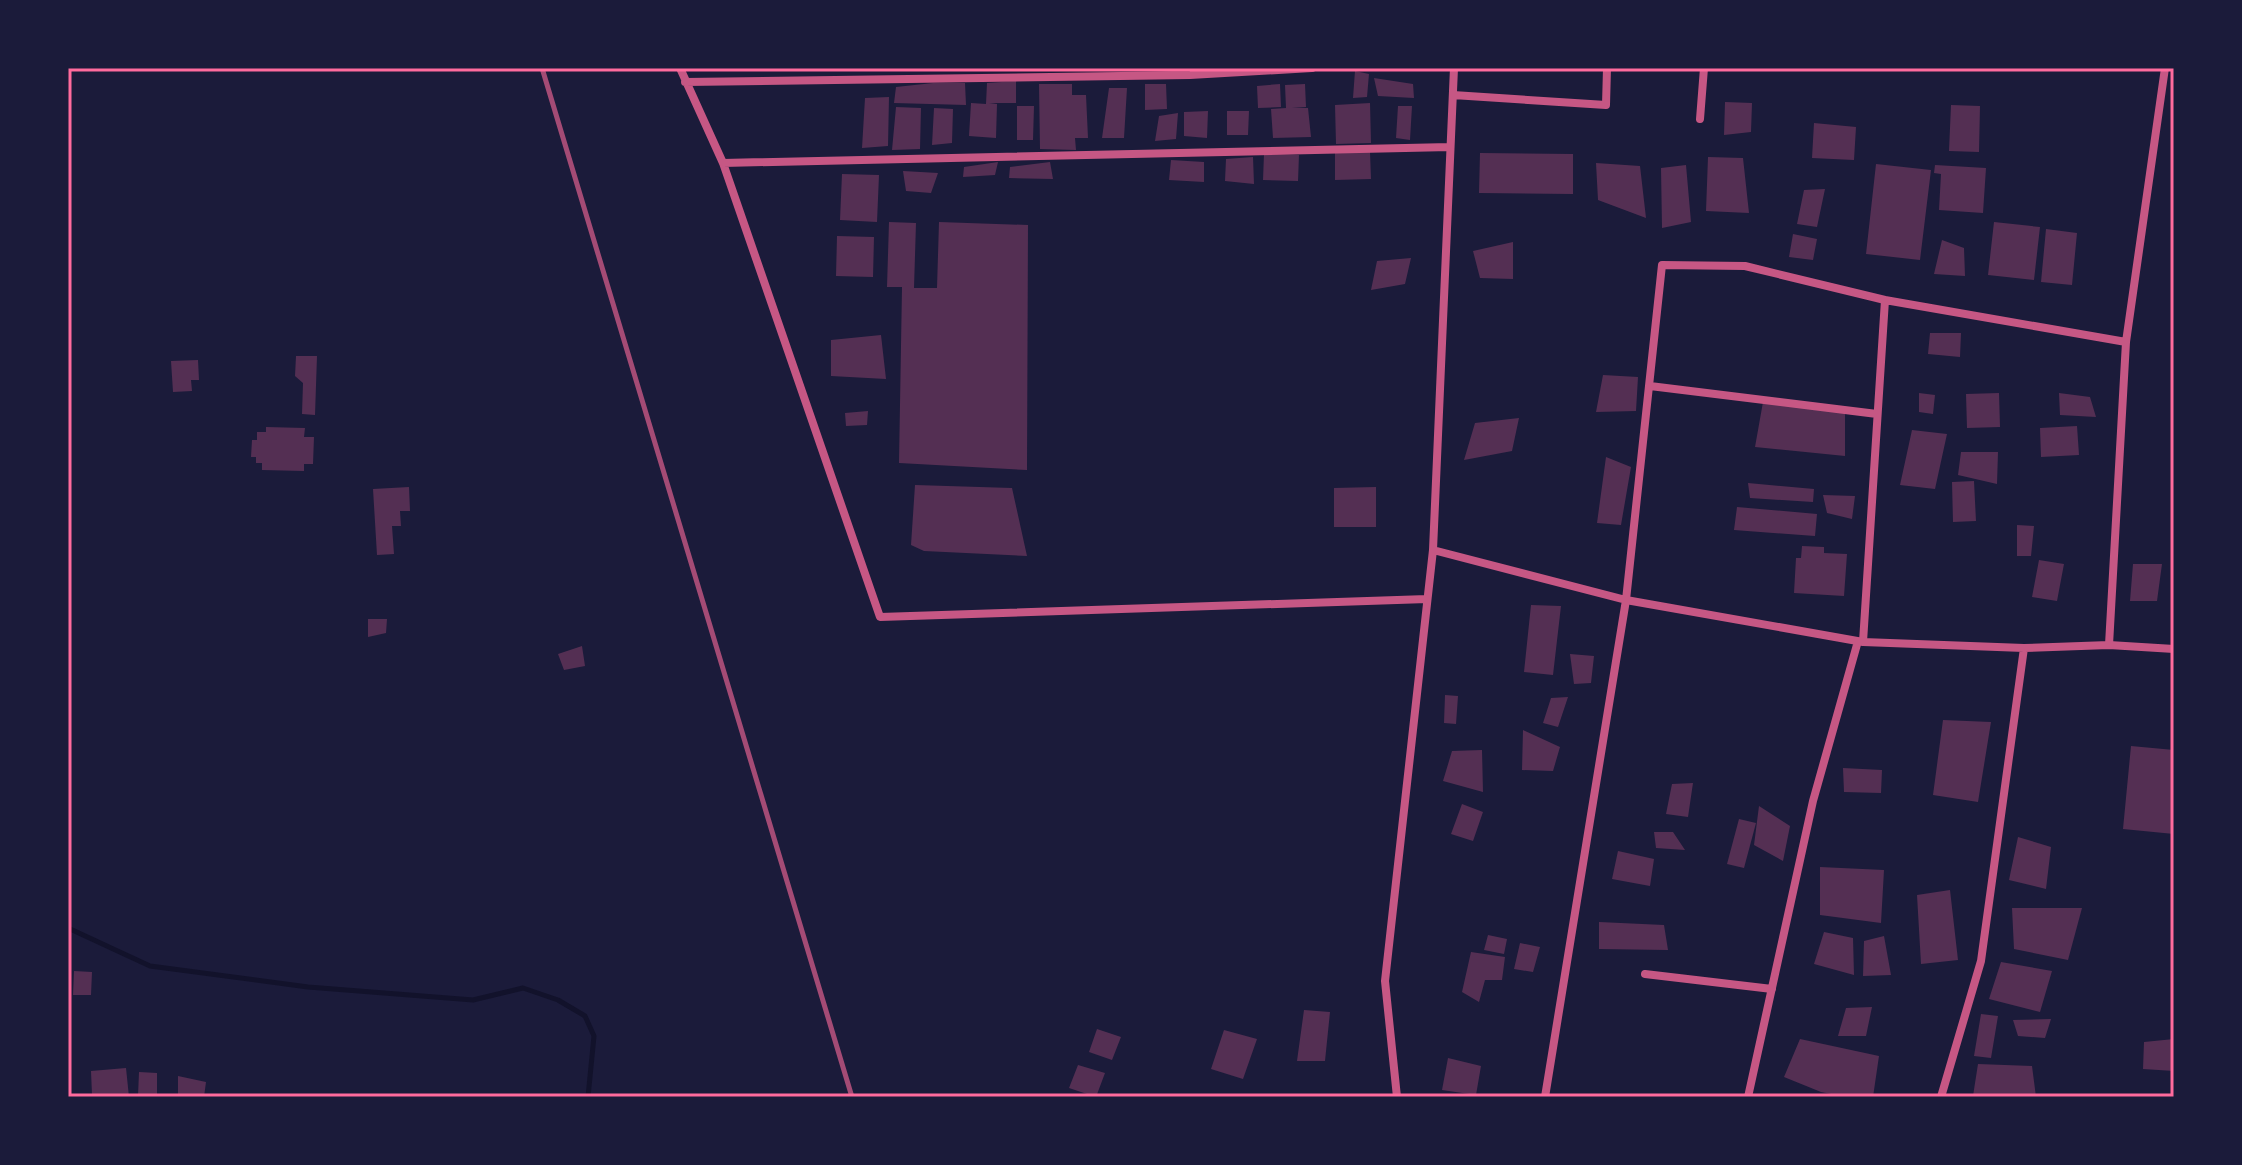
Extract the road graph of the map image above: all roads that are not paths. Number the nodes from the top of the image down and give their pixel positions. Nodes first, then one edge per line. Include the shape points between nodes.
1 (680, 68) edge
2 (1312, 68) edge
3 (1454, 68) edge
4 (1607, 68) edge
5 (1704, 68) edge
6 (2165, 68) edge
7 (685, 82) junction
8 (1453, 95) junction
9 (1700, 119) dead end
10 (1450, 147) junction
11 (723, 163) junction
12 (1885, 300) junction
13 (2126, 342) junction
14 (1650, 386) junction
15 (1877, 414) junction
16 (1433, 550) junction
17 (1427, 599) junction
18 (1626, 600) junction
19 (1860, 642) junction
20 (2109, 645) junction
21 (2024, 648) junction
22 (2174, 649) edge
23 (1645, 974) dead end
24 (1772, 989) junction
25 (1397, 1097) edge
26 (1545, 1097) edge
27 (1748, 1097) edge
28 (1941, 1097) edge

1 - 7 street
2 - 7 street via 1190,75
3 - 8 street
4 - 8 street via 1606,105
5 - 9 street
6 - 13 street
7 - 11 street
8 - 10 street
10 - 11 street
10 - 16 street
11 - 17 street via 880,617
12 - 13 street
12 - 14 street via 1745,266 1662,265
12 - 15 street
13 - 20 street
14 - 15 street
14 - 18 street
15 - 19 street
16 - 17 street
16 - 18 street
17 - 25 street via 1385,981
18 - 19 street
18 - 26 street
19 - 21 street
19 - 24 street via 1813,801
20 - 21 street
20 - 22 street
21 - 28 street via 1981,961
23 - 24 street
24 - 27 street

